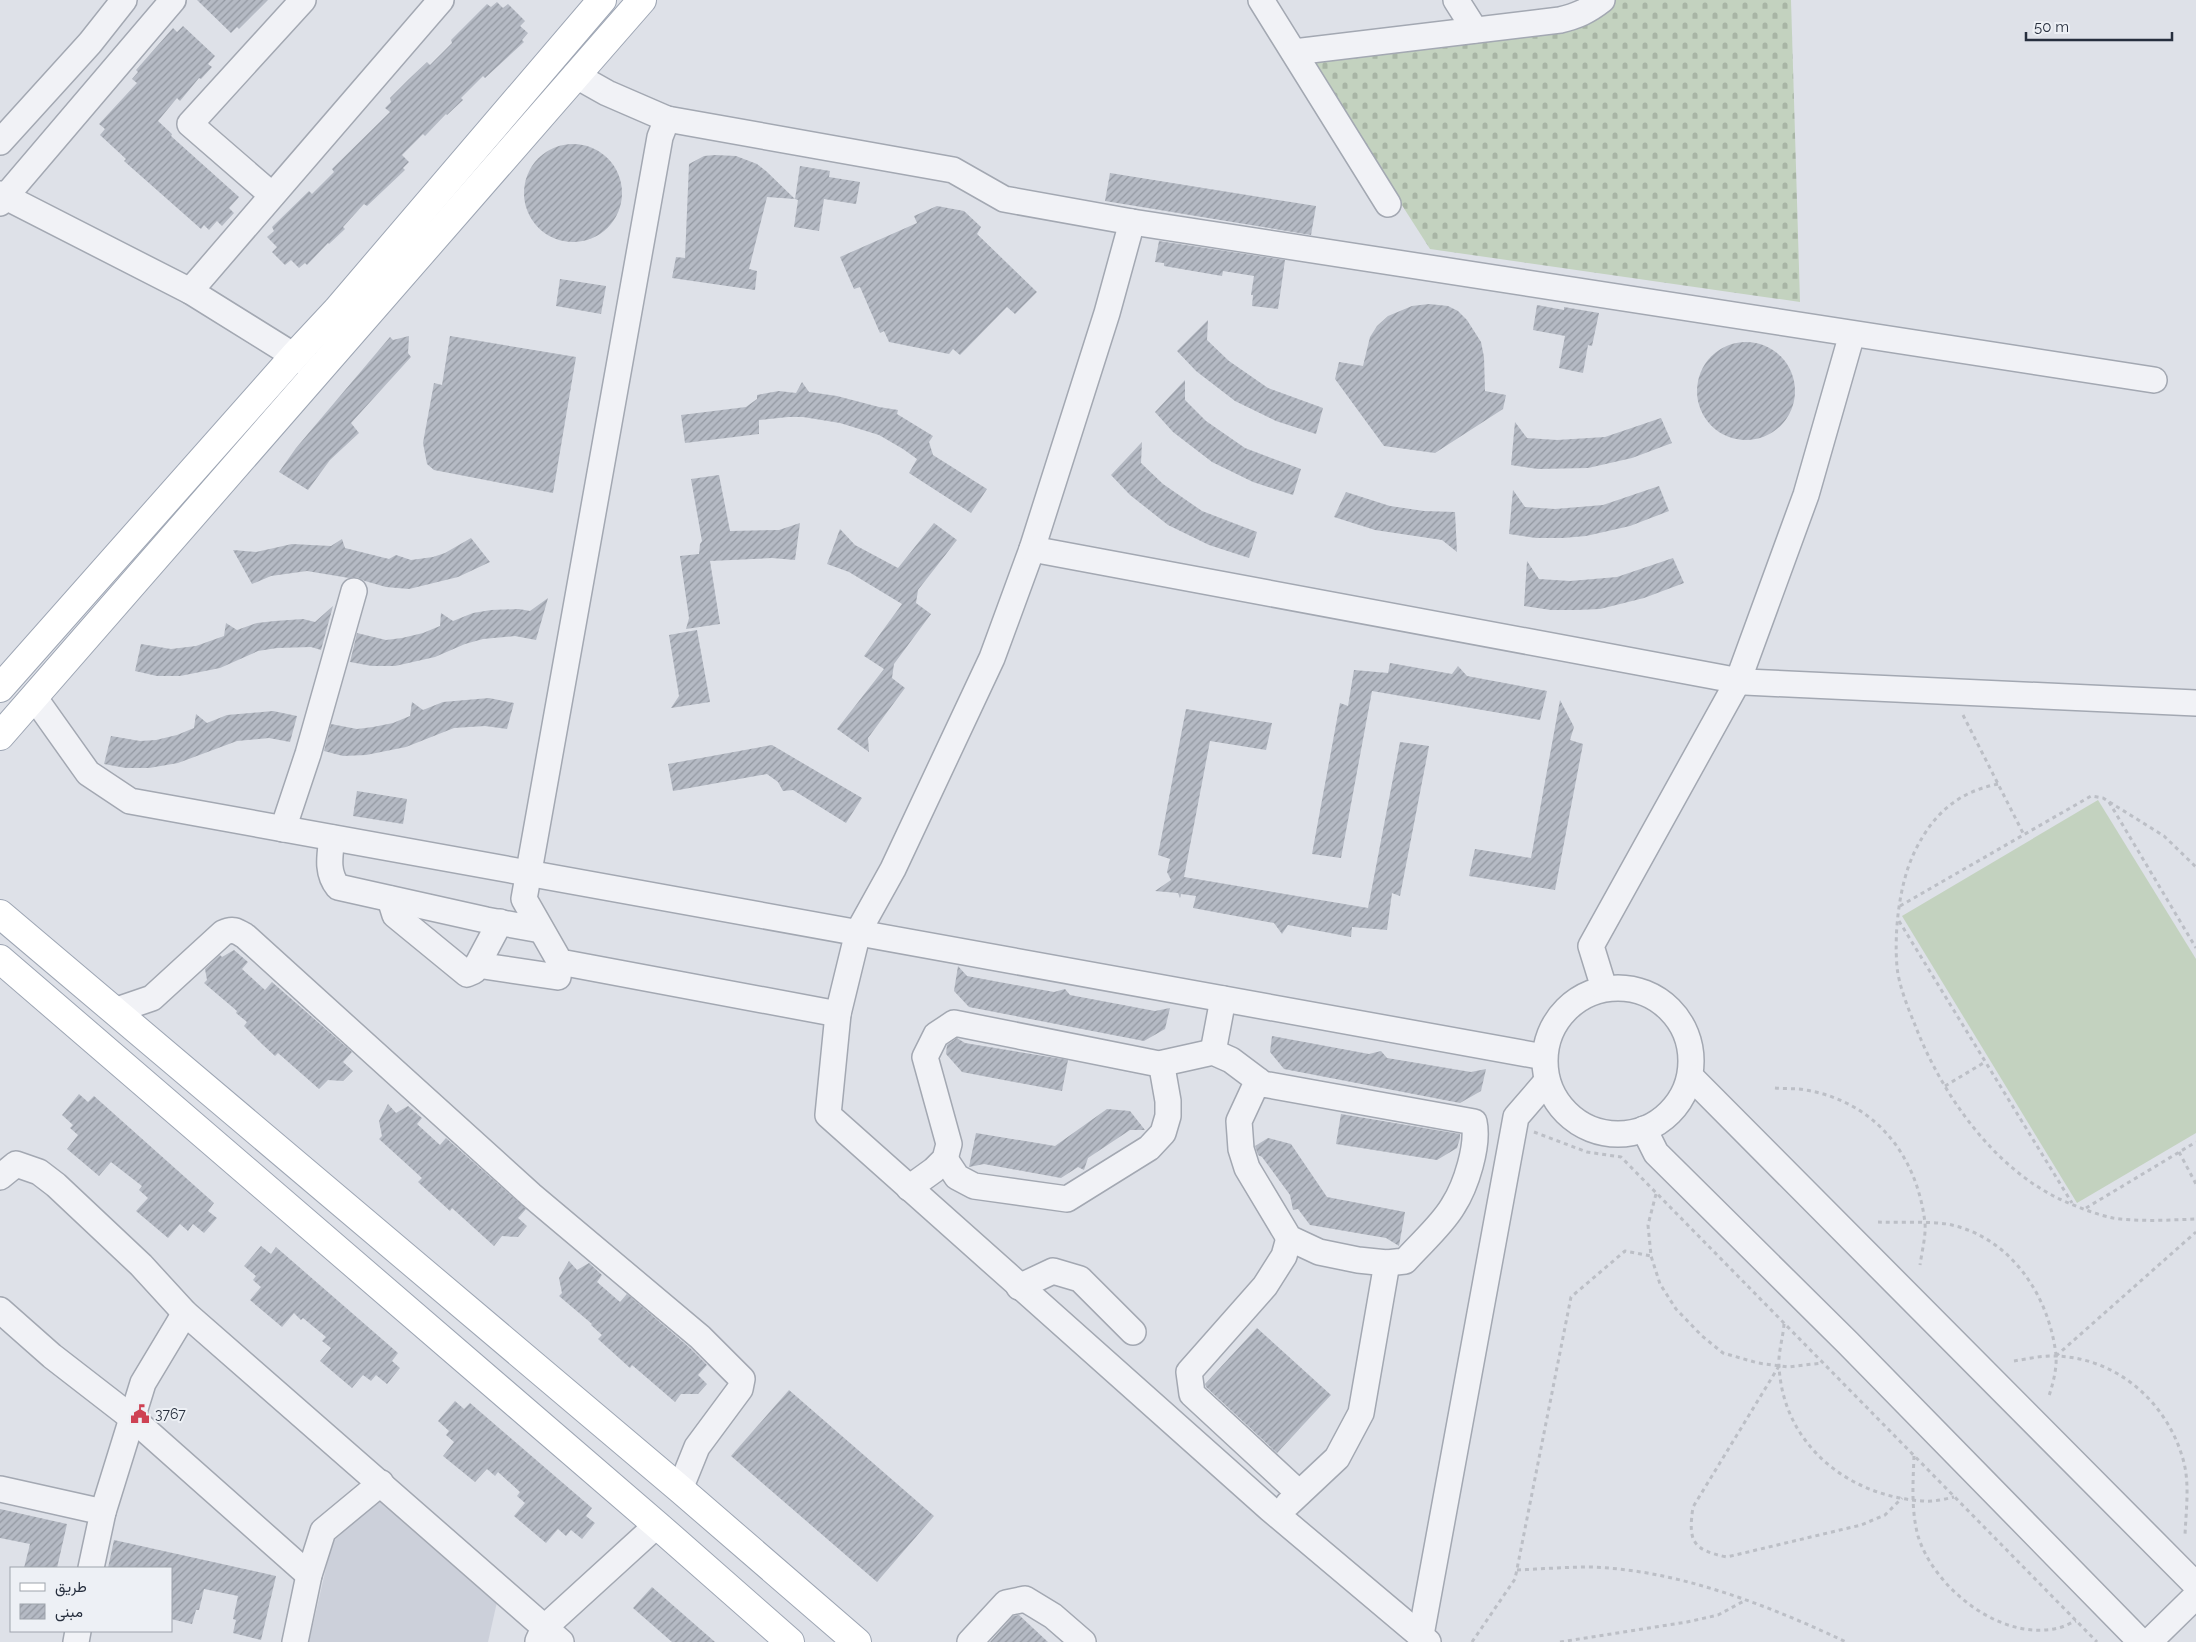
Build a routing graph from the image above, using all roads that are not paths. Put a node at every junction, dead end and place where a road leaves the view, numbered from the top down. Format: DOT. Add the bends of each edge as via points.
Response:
graph roads {
  1 [pos="124,0"];
  2 [pos="173,0"];
  3 [pos="303,0"];
  4 [pos="441,0"];
  5 [pos="602,0"];
  6 [pos="1262,0"];
  7 [pos="1456,0"];
  8 [pos="1602,0"];
  9 [pos="633,3"];
  10 [pos="1475,30"];
  11 [pos="1294,52"];
  12 [pos="575,75"];
  13 [pos="667,119"];
  14 [pos="0,142"];
  15 [pos="272,195"];
  16 [pos="2,198"];
  17 [pos="1388,204"];
  18 [pos="1132,222"];
  19 [pos="190,291"];
  20 [pos="1852,334"];
  21 [pos="294,355"];
  22 [pos="318,371"];
  23 [pos="2154,380"];
  24 [pos="1032,549"];
  25 [pos="354,591"];
  26 [pos="1738,681"];
  27 [pos="0,688"];
  28 [pos="34,697"];
  29 [pos="2196,703"];
  30 [pos="0,736"];
  31 [pos="283,829"];
  32 [pos="332,838"];
  33 [pos="529,873"];
  34 [pos="390,899"];
  35 [pos="0,914"];
  36 [pos="500,922"];
  37 [pos="541,930"];
  38 [pos="858,932"];
  39 [pos="0,959"];
  40 [pos="560,962"];
  41 [pos="477,964"];
  42 [pos="1604,988"];
  43 [pos="152,998"];
  44 [pos="1223,999"];
  45 [pos="114,1011"];
  46 [pos="838,1014"];
  47 [pos="147,1039"];
  48 [pos="1213,1052"];
  49 [pos="1160,1064"];
  50 [pos="1546,1069"];
  51 [pos="1691,1076"];
  52 [pos="1258,1080"];
  53 [pos="1644,1130"];
  54 [pos="945,1159"];
  55 [pos="5,1163"];
  56 [pos="909,1188"];
  57 [pos="1289,1238"];
  58 [pos="1387,1263"];
  59 [pos="1019,1287"];
  60 [pos="0,1310"];
  61 [pos="185,1313"];
  62 [pos="1134,1332"];
  63 [pos="132,1418"];
  64 [pos="697,1447"];
  65 [pos="656,1470"];
  66 [pos="381,1483"];
  67 [pos="0,1489"];
  68 [pos="680,1489"];
  69 [pos="1299,1493"];
  70 [pos="102,1512"];
  71 [pos="1277,1515"];
  72 [pos="657,1525"];
  73 [pos="91,1567"];
  74 [pos="309,1574"];
  75 [pos="2196,1585"];
  76 [pos="2196,1596"];
  77 [pos="548,1637"];
  78 [pos="1424,1638"];
  79 [pos="295,1642"];
  80 [pos="790,1642"];
  81 [pos="857,1642"];
  82 [pos="970,1642"];
  83 [pos="1083,1642"];
  84 [pos="2141,1642"];
  85 [pos="2149,1642"];
  1 -- 14 [label="street" via="90,43"];
  2 -- 16 [label="street"];
  3 -- 15 [label="street" via="190,124"];
  4 -- 15 [label="street"];
  5 -- 21 [label="main road" via="344,302"];
  6 -- 11 [label="street"];
  7 -- 10 [label="street"];
  8 -- 10 [label="street" via="1577,16"];
  9 -- 12 [label="main road"];
  10 -- 11 [label="street"];
  11 -- 17 [label="street"];
  12 -- 13 [label="street"];
  12 -- 22 [label="main road"];
  13 -- 18 [label="street" via="953,170 1004,198"];
  13 -- 33 [label="street" via="660,137"];
  15 -- 19 [label="street"];
  16 -- 19 [label="street"];
  18 -- 20 [label="street"];
  18 -- 24 [label="street" via="1107,313"];
  19 -- 21 [label="street"];
  20 -- 23 [label="street"];
  20 -- 26 [label="street" via="1806,495"];
  21 -- 22 [label="street"];
  21 -- 27 [label="main road"];
  22 -- 28 [label="main road"];
  24 -- 26 [label="street"];
  24 -- 38 [label="street" via="992,658 892,869"];
  25 -- 31 [label="street" via="308,754"];
  26 -- 29 [label="street"];
  26 -- 42 [label="street" via="1591,946"];
  28 -- 30 [label="main road"];
  28 -- 31 [label="street" via="88,772 130,801"];
  31 -- 32 [label="street"];
  32 -- 33 [label="street"];
  32 -- 34 [label="street" via="329,864 332,879 338,887"];
  33 -- 37 [label="street" via="524,899"];
  33 -- 38 [label="street"];
  34 -- 36 [label="street"];
  34 -- 41 [label="street" via="395,915 467,974 474,971"];
  35 -- 45 [label="main road"];
  36 -- 37 [label="street"];
  36 -- 41 [label="street"];
  37 -- 40 [label="street"];
  38 -- 44 [label="street"];
  38 -- 46 [label="street"];
  39 -- 72 [label="main road"];
  40 -- 41 [label="street" via="558,977"];
  40 -- 46 [label="street"];
  42 -- 50 [label="street" via="1582,997 1563,1012 1550,1033"];
  42 -- 51 [label="street" via="1629,988 1652,995 1672,1009 1685,1029 1692,1052"];
  43 -- 45 [label="street"];
  43 -- 47 [label="street"];
  43 -- 64 [label="street" via="223,933 236,930 245,936 532,1195 700,1337 742,1379 740,1389"];
  44 -- 48 [label="street"];
  44 -- 50 [label="street"];
  45 -- 47 [label="main road"];
  46 -- 56 [label="street" via="828,1115"];
  47 -- 65 [label="main road"];
  48 -- 49 [label="street"];
  48 -- 52 [label="street" via="1231,1060"];
  49 -- 54 [label="street" via="1168,1101 1163,1133 1149,1148 1067,1199 974,1186 957,1177"];
  49 -- 54 [label="street" via="954,1023 936,1035 925,1057 950,1144"];
  50 -- 53 [label="street" via="1558,1103 1574,1120 1596,1131 1620,1134"];
  50 -- 78 [label="street" via="1516,1117"];
  51 -- 53 [label="street" via="1682,1099 1666,1117"];
  51 -- 75 [label="street"];
  52 -- 57 [label="street" via="1239,1122 1241,1150 1247,1168"];
  52 -- 58 [label="street" via="1263,1084 1474,1122 1473,1152 1453,1207 1405,1261"];
  53 -- 84 [label="street" via="1656,1153 1848,1343"];
  54 -- 56 [label="street"];
  55 -- 61 [label="street" via="39,1172 56,1185 141,1264"];
  56 -- 59 [label="street"];
  57 -- 58 [label="street" via="1319,1252"];
  57 -- 69 [label="street" via="1284,1256 1265,1286 1189,1372 1192,1394"];
  58 -- 69 [label="street" via="1360,1413 1337,1458"];
  59 -- 62 [label="street" via="1053,1270 1080,1280"];
  59 -- 71 [label="street"];
  60 -- 63 [label="street" via="52,1356"];
  61 -- 63 [label="street" via="143,1383"];
  61 -- 66 [label="street"];
  63 -- 70 [label="street"];
  63 -- 74 [label="street"];
  64 -- 65 [label="street"];
  64 -- 68 [label="street"];
  65 -- 68 [label="main road"];
  66 -- 74 [label="street" via="323,1531"];
  66 -- 77 [label="street"];
  67 -- 70 [label="street"];
  68 -- 81 [label="main road"];
  69 -- 71 [label="street"];
  70 -- 73 [label="street"];
  71 -- 78 [label="street"];
  72 -- 77 [label="street"];
  72 -- 80 [label="main road"];
  74 -- 79 [label="street"];
  76 -- 85 [label="street"];
  82 -- 83 [label="street" via="1006,1603 1025,1599 1053,1616"];
}
